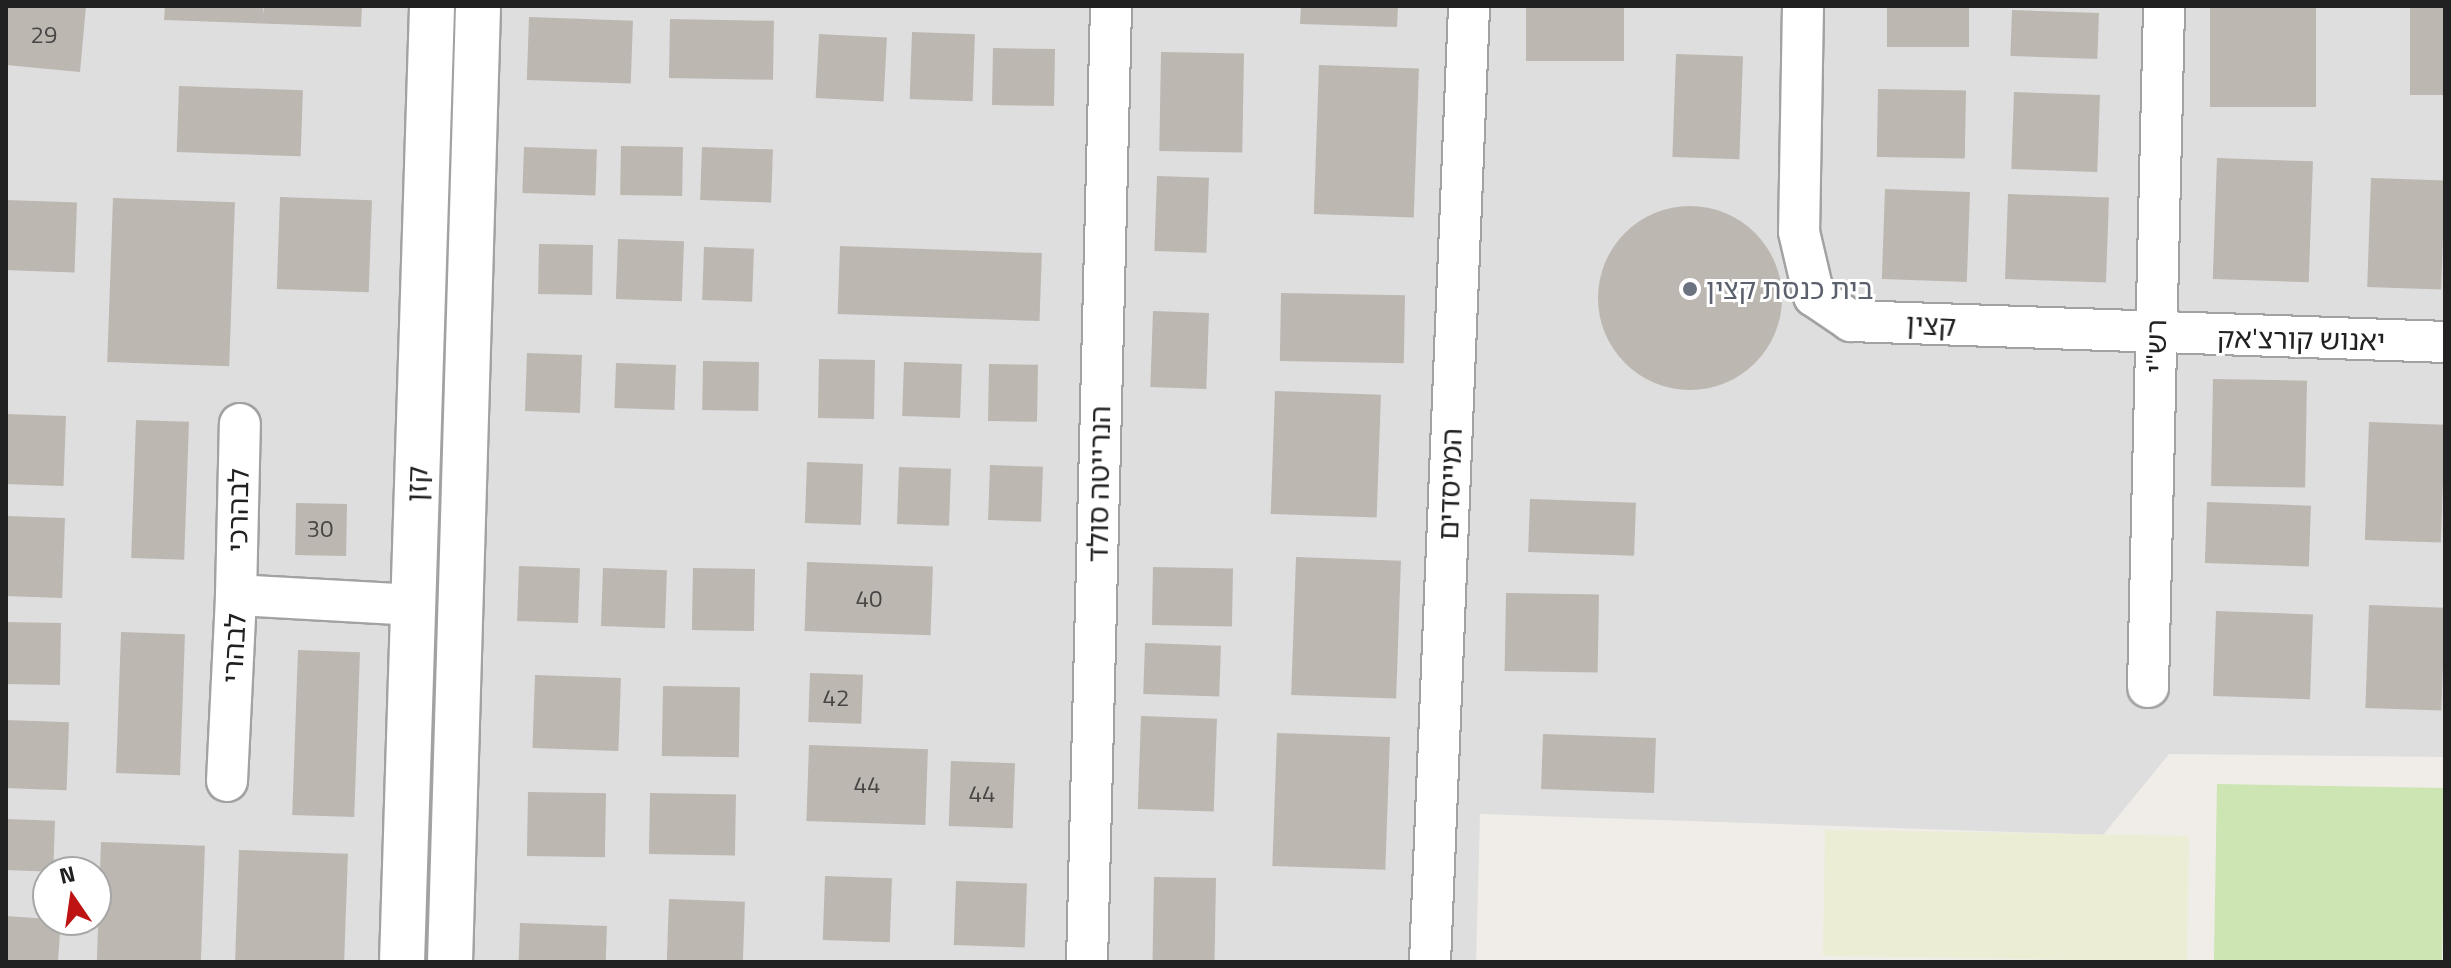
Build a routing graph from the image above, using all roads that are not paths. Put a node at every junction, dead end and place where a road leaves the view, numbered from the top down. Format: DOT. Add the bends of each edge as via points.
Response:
graph roads {
  1 [pos="432,6"];
  2 [pos="478,6"];
  3 [pos="1111,6"];
  4 [pos="1469,6"];
  5 [pos="1803,6"];
  6 [pos="2164,6"];
  7 [pos="2156,335"];
  8 [pos="2445,342"];
  9 [pos="240,424"];
  10 [pos="236,595"];
  11 [pos="413,605"];
  12 [pos="2148,687"];
  13 [pos="227,781"];
  14 [pos="402,962"];
  15 [pos="450,962"];
  16 [pos="1087,962"];
  17 [pos="1430,962"];
  1 -- 11 [label="street, קזן"];
  2 -- 15 [label="street, קזן"];
  3 -- 16 [label="street, הנרייטה סולד"];
  4 -- 17 [label="street, המייסדים"];
  5 -- 7 [label="street, קצין" via="1799,232 1814,296 1851,321"];
  6 -- 7 [label="street, רש\"י"];
  7 -- 8 [label="street, יאנוש קורצ'אק"];
  7 -- 12 [label="street, רש\"י"];
  9 -- 10 [label="street, לבהרכי"];
  10 -- 11 [label="street, לבהרי"];
  10 -- 13 [label="street, לבהרי"];
  11 -- 14 [label="street, קזן"];
}
